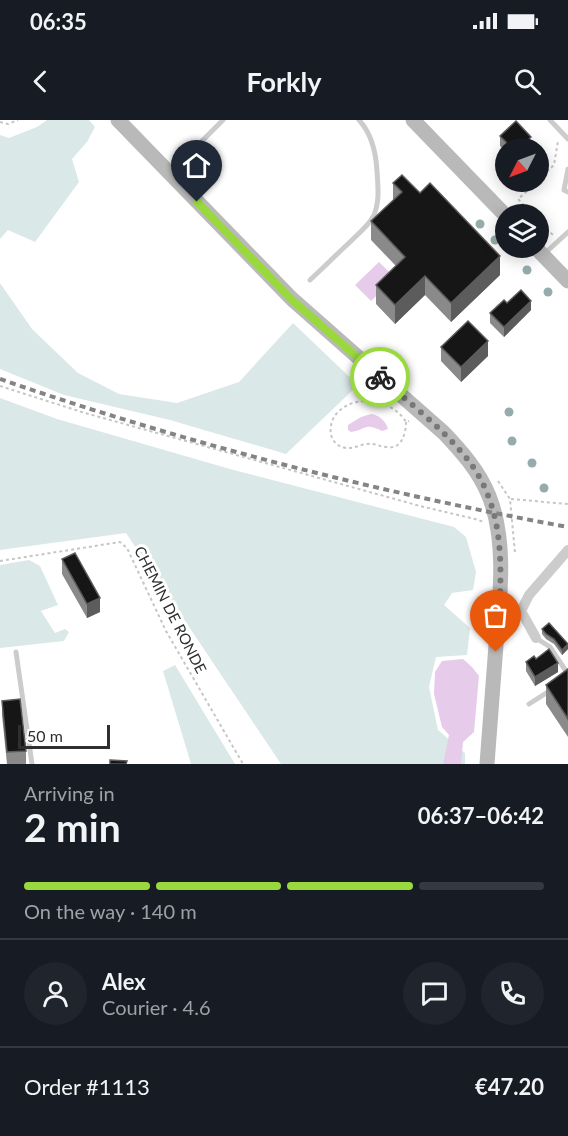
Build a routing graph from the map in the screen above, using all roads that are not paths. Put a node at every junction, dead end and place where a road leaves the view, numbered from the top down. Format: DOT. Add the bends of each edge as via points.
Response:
graph roads {
  1 [pos="118,120"];
  2 [pos="223,120"];
  3 [pos="359,120"];
  4 [pos="413,120"];
  5 [pos="550,120"];
  6 [pos="568,140"];
  7 [pos="190,153"];
  8 [pos="568,169"];
  9 [pos="568,192"];
  10 [pos="495,205"];
  11 [pos="568,232"];
  12 [pos="549,244"];
  13 [pos="546,258"];
  14 [pos="310,280"];
  15 [pos="568,281"];
  16 [pos="568,550"];
  17 [pos="499,607"];
  18 [pos="521,611"];
  19 [pos="536,638"];
  20 [pos="16,652"];
  21 [pos="568,674"];
  22 [pos="558,685"];
  23 [pos="529,704"];
  24 [pos="32,764"];
  25 [pos="487,764"];
  1 -- 17 [label="street" via="292,300 457,446 489,496 498,528"];
  2 -- 7 [label="lane"];
  3 -- 14 [label="lane" via="372,142 377,163 379,195 373,218"];
  4 -- 10 [label="street"];
  5 -- 6 [label="lane"];
  8 -- 9 [label="lane" via="564,190"];
  11 -- 12 [label="lane"];
  13 -- 15 [label="street"];
  16 -- 18 [label="street" via="529,595"];
  17 -- 18 [label="street"];
  17 -- 25 [label="street"];
  18 -- 19 [label="street"];
  19 -- 21 [label="lane" via="550,646"];
  20 -- 24 [label="lane"];
  22 -- 23 [label="lane"];
}
